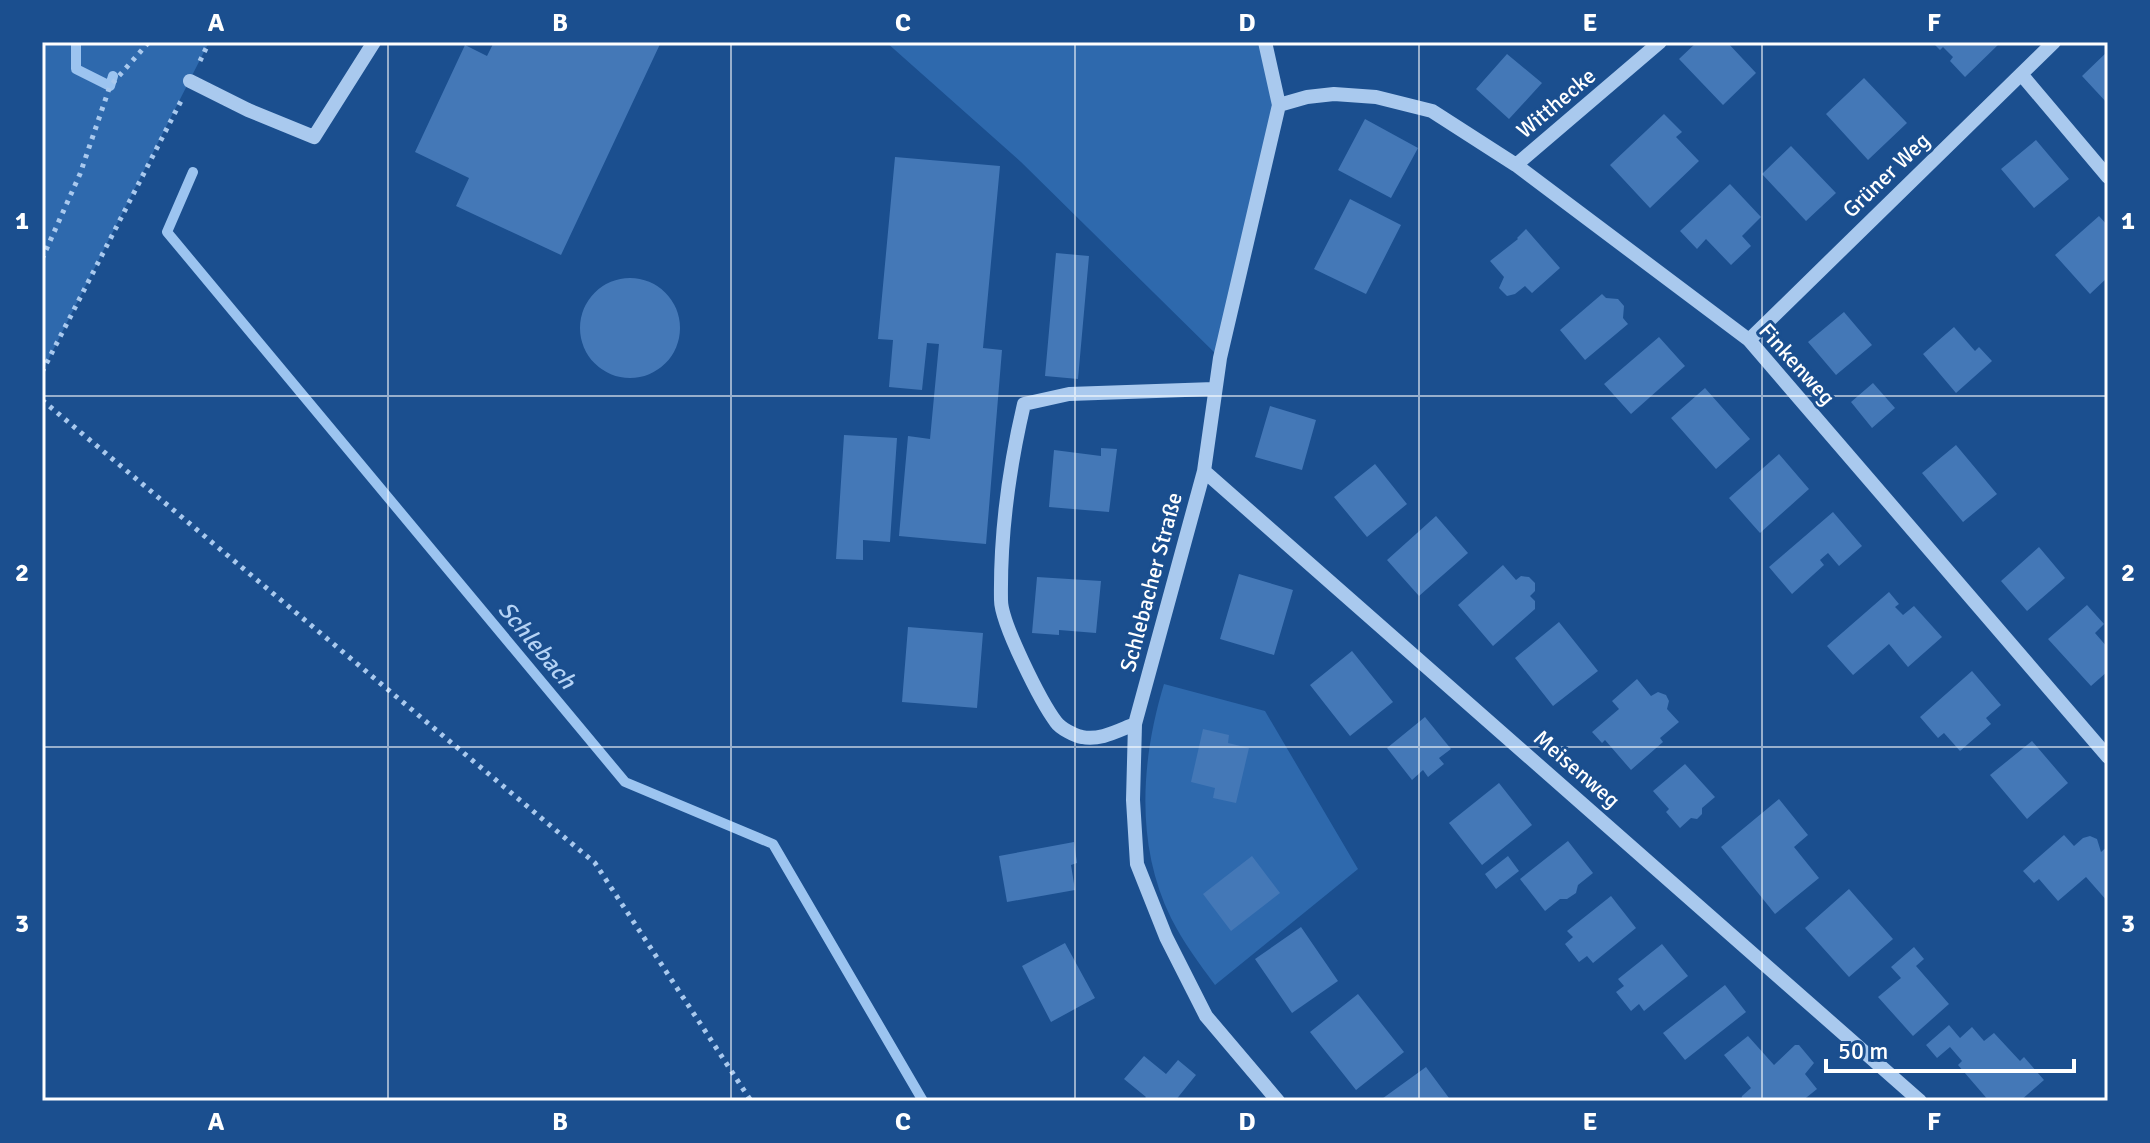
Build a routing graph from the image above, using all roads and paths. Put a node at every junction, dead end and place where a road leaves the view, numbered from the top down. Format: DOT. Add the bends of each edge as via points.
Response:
graph roads {
  1 [pos="149,42"];
  2 [pos="374,42"];
  3 [pos="1265,42"];
  4 [pos="1660,42"];
  5 [pos="2054,42"];
  6 [pos="2021,74"];
  7 [pos="190,81"];
  8 [pos="1279,105"];
  9 [pos="1516,165"];
  10 [pos="2108,177"];
  11 [pos="42,259"];
  12 [pos="1749,340"];
  13 [pos="42,372"];
  14 [pos="1214,389"];
  15 [pos="42,400"];
  16 [pos="1204,471"];
  17 [pos="1135,724"];
  18 [pos="2108,757"];
  19 [pos="751,1101"];
  20 [pos="1278,1101"];
  21 [pos="1920,1101"];
  1 -- 11 [label="path" via="110,86 80,174"];
  2 -- 7 [label="street" via="314,137"];
  3 -- 8 [label="street, Schlebacher Straße"];
  4 -- 9 [label="street, Witthecke"];
  5 -- 6 [label="street, Grüner Weg"];
  6 -- 10 [label="street"];
  6 -- 12 [label="street, Grüner Weg"];
  7 -- 13 [label="path"];
  8 -- 9 [label="street, Finkenweg" via="1334,94 1376,97 1432,111"];
  8 -- 14 [label="street, Schlebacher Straße"];
  9 -- 12 [label="street, Finkenweg"];
  12 -- 18 [label="street, Finkenweg"];
  14 -- 16 [label="street, Schlebacher Straße"];
  14 -- 17 [label="street" via="1069,394 1024,404 1004,524 1000,604 1027,672 1058,726 1083,738 1104,737"];
  15 -- 19 [label="path" via="595,863"];
  16 -- 17 [label="street, Schlebacher Straße"];
  16 -- 21 [label="street, Meisenweg"];
  17 -- 20 [label="street, Schlebacher Straße" via="1137,864 1206,1016"];
}
